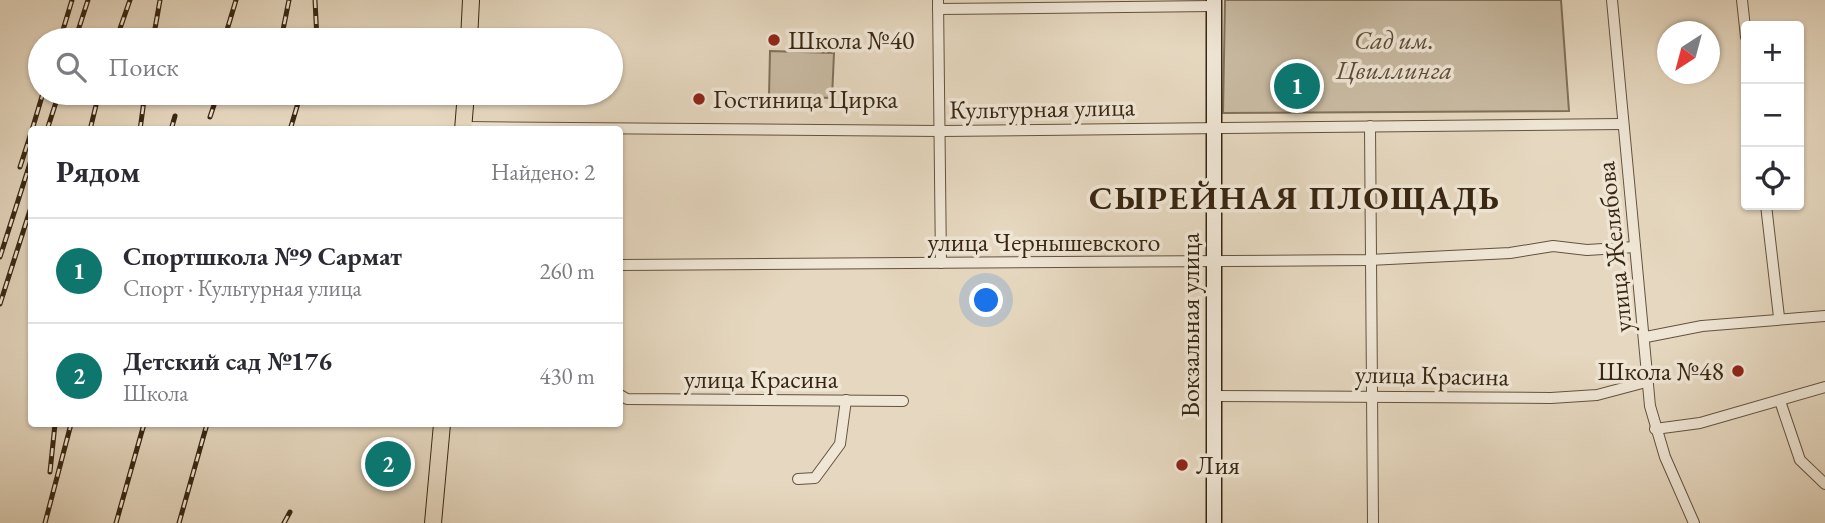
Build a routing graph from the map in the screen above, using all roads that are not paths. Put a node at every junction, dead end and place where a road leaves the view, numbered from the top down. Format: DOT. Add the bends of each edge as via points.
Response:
graph roads {
  1 [pos="471,0"];
  2 [pos="1612,0"];
  3 [pos="1742,0"];
  4 [pos="1214,3"];
  5 [pos="938,5"];
  6 [pos="1744,21"];
  7 [pos="470,28"];
  8 [pos="465,105"];
  9 [pos="1622,124"];
  10 [pos="463,126"];
  11 [pos="1216,126"];
  12 [pos="1370,126"];
  13 [pos="623,129"];
  14 [pos="941,131"];
  15 [pos="1767,210"];
  16 [pos="1635,247"];
  17 [pos="1369,260"];
  18 [pos="1213,262"];
  19 [pos="941,263"];
  20 [pos="623,265"];
  21 [pos="1825,316"];
  22 [pos="1779,317"];
  23 [pos="1646,337"];
  24 [pos="1646,382"];
  25 [pos="1825,387"];
  26 [pos="1370,395"];
  27 [pos="1215,396"];
  28 [pos="623,397"];
  29 [pos="846,400"];
  30 [pos="903,401"];
  31 [pos="1780,401"];
  32 [pos="442,427"];
  33 [pos="1656,429"];
  34 [pos="798,479"];
  35 [pos="1825,484"];
  36 [pos="433,523"];
  37 [pos="1214,523"];
  38 [pos="1373,523"];
  39 [pos="1694,523"];
  1 -- 7 [label="main road"];
  2 -- 9 [label="street, улица Желябова"];
  3 -- 6 [label="street"];
  4 -- 5 [label="street"];
  4 -- 11 [label="street, Вокзальная улица"];
  5 -- 14 [label="street"];
  8 -- 10 [label="main road"];
  9 -- 12 [label="street, Культурная улица"];
  9 -- 16 [label="street, улица Желябова"];
  11 -- 12 [label="street, Культурная улица"];
  11 -- 14 [label="street, Культурная улица"];
  11 -- 18 [label="street, Вокзальная улица"];
  12 -- 17 [label="street"];
  13 -- 14 [label="street, Культурная улица"];
  14 -- 19 [label="street"];
  15 -- 22 [label="street"];
  16 -- 17 [label="street, улица Чернышевского" via="1587,250 1553,246 1510,253"];
  16 -- 23 [label="street, улица Желябова"];
  17 -- 18 [label="street, улица Чернышевского"];
  17 -- 26 [label="street"];
  18 -- 19 [label="street, улица Чернышевского"];
  18 -- 27 [label="street, Вокзальная улица"];
  19 -- 20 [label="street, улица Чернышевского"];
  21 -- 22 [label="street"];
  22 -- 23 [label="street"];
  23 -- 24 [label="street, улица Желябова"];
  24 -- 26 [label="street, улица Красина" via="1597,395 1551,398"];
  24 -- 33 [label="street, улица Желябова"];
  25 -- 31 [label="street"];
  26 -- 27 [label="street, улица Красина"];
  26 -- 38 [label="street"];
  27 -- 37 [label="street, Вокзальная улица"];
  28 -- 29 [label="street, улица Красина"];
  29 -- 30 [label="street, улица Красина"];
  29 -- 34 [label="street" via="840,444 815,478"];
  31 -- 33 [label="street" via="1700,424"];
  31 -- 35 [label="street" via="1800,460"];
  32 -- 36 [label="main road"];
  33 -- 39 [label="street, улица Желябова"];
}
